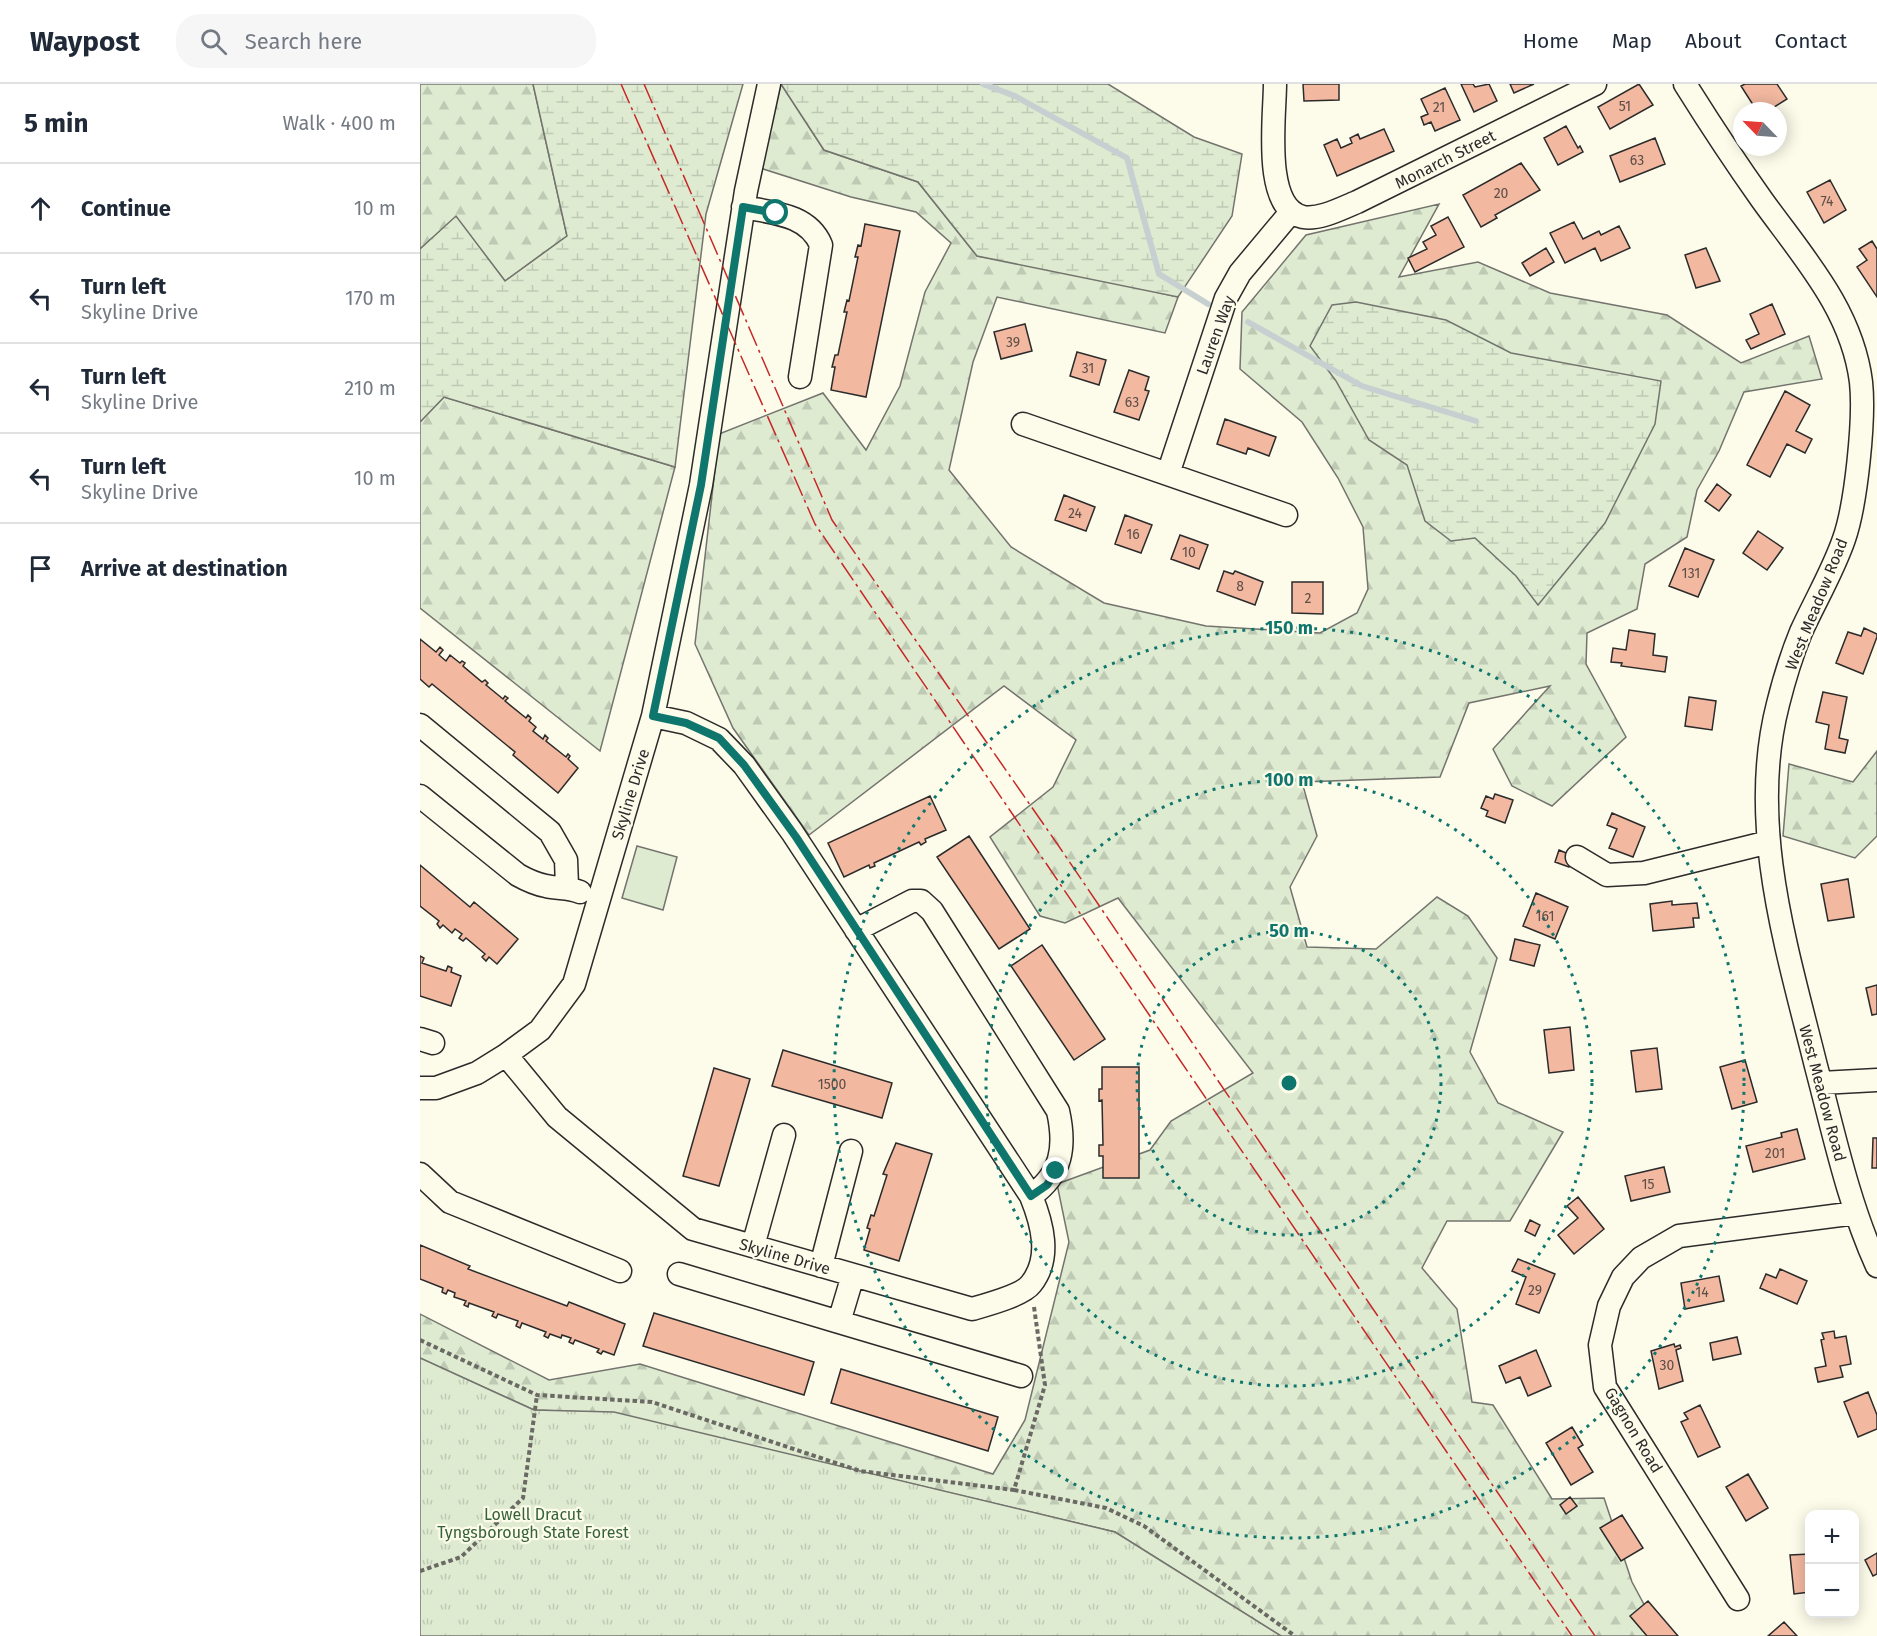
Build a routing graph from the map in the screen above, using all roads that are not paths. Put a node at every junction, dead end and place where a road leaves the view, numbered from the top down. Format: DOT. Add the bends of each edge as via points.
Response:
graph roads {
  1 [pos="769,84"];
  2 [pos="1275,84"];
  3 [pos="1595,84"];
  4 [pos="1685,84"];
  5 [pos="743,207"];
  6 [pos="1291,212"];
  7 [pos="800,376"];
  8 [pos="1869,406"];
  9 [pos="1023,424"];
  10 [pos="1168,474"];
  11 [pos="1286,515"];
  12 [pos="653,716"];
  13 [pos="420,725"];
  14 [pos="420,796"];
  15 [pos="1769,842"];
  16 [pos="1577,857"];
  17 [pos="567,886"];
  18 [pos="598,900"];
  19 [pos="856,930"];
  20 [pos="506,1055"];
  21 [pos="1877,1080"];
  22 [pos="1821,1083"];
  23 [pos="420,1088"];
  24 [pos="784,1135"];
  25 [pos="851,1151"];
  26 [pos="420,1174"];
  27 [pos="1031,1196"];
  28 [pos="1856,1213"];
  29 [pos="753,1246"];
  30 [pos="821,1266"];
  31 [pos="1877,1266"];
  32 [pos="620,1272"];
  33 [pos="679,1274"];
  34 [pos="853,1275"];
  35 [pos="839,1322"];
  36 [pos="1021,1376"];
  37 [pos="1738,1599"];
  1 -- 5 [label="street, Skyline Drive"];
  2 -- 6 [label="street" via="1274,171 1281,200"];
  3 -- 6 [label="street, Monarch Street" via="1357,202 1315,216"];
  4 -- 8 [label="street, West Meadow Road" via="1731,157 1830,292"];
  5 -- 7 [label="street" via="795,218 807,225 821,245"];
  5 -- 12 [label="street, Skyline Drive" via="701,485"];
  6 -- 10 [label="street, Lauren Way" via="1240,273 1226,298"];
  8 -- 15 [label="street, West Meadow Road" via="1845,538 1801,633 1778,704 1768,756"];
  9 -- 10 [label="street"];
  10 -- 11 [label="street"];
  12 -- 18 [label="street, Skyline Drive"];
  12 -- 19 [label="street" via="686,723 719,738 744,765 792,832"];
  13 -- 17 [label="street" via="550,832 566,860"];
  14 -- 17 [label="street" via="518,874 548,887"];
  15 -- 16 [label="street" via="1644,873 1607,875"];
  15 -- 22 [label="street, West Meadow Road" via="1784,942"];
  17 -- 18 [label="street"];
  18 -- 20 [label="street, Skyline Drive" via="574,984 540,1030"];
  19 -- 27 [label="street"];
  19 -- 27 [label="street" via="912,901 921,901 932,911 1058,1111 1061,1148 1056,1171 1047,1185"];
  20 -- 23 [label="street, Skyline Drive" via="477,1073 436,1088"];
  20 -- 29 [label="street, Skyline Drive" via="557,1117 693,1229"];
  21 -- 22 [label="street"];
  22 -- 28 [label="street, West Meadow Road"];
  24 -- 29 [label="street"];
  25 -- 30 [label="street"];
  26 -- 32 [label="street" via="450,1202"];
  27 -- 34 [label="street, Skyline Drive" via="1043,1226 1042,1263 1031,1286 972,1310"];
  28 -- 31 [label="street, West Meadow Road"];
  28 -- 37 [label="street, Gagnon Road" via="1679,1236 1641,1258 1623,1277 1609,1306 1600,1345 1605,1387"];
  29 -- 30 [label="street, Skyline Drive"];
  30 -- 34 [label="street, Skyline Drive"];
  33 -- 35 [label="street"];
  34 -- 35 [label="street"];
  35 -- 36 [label="street"];
}
